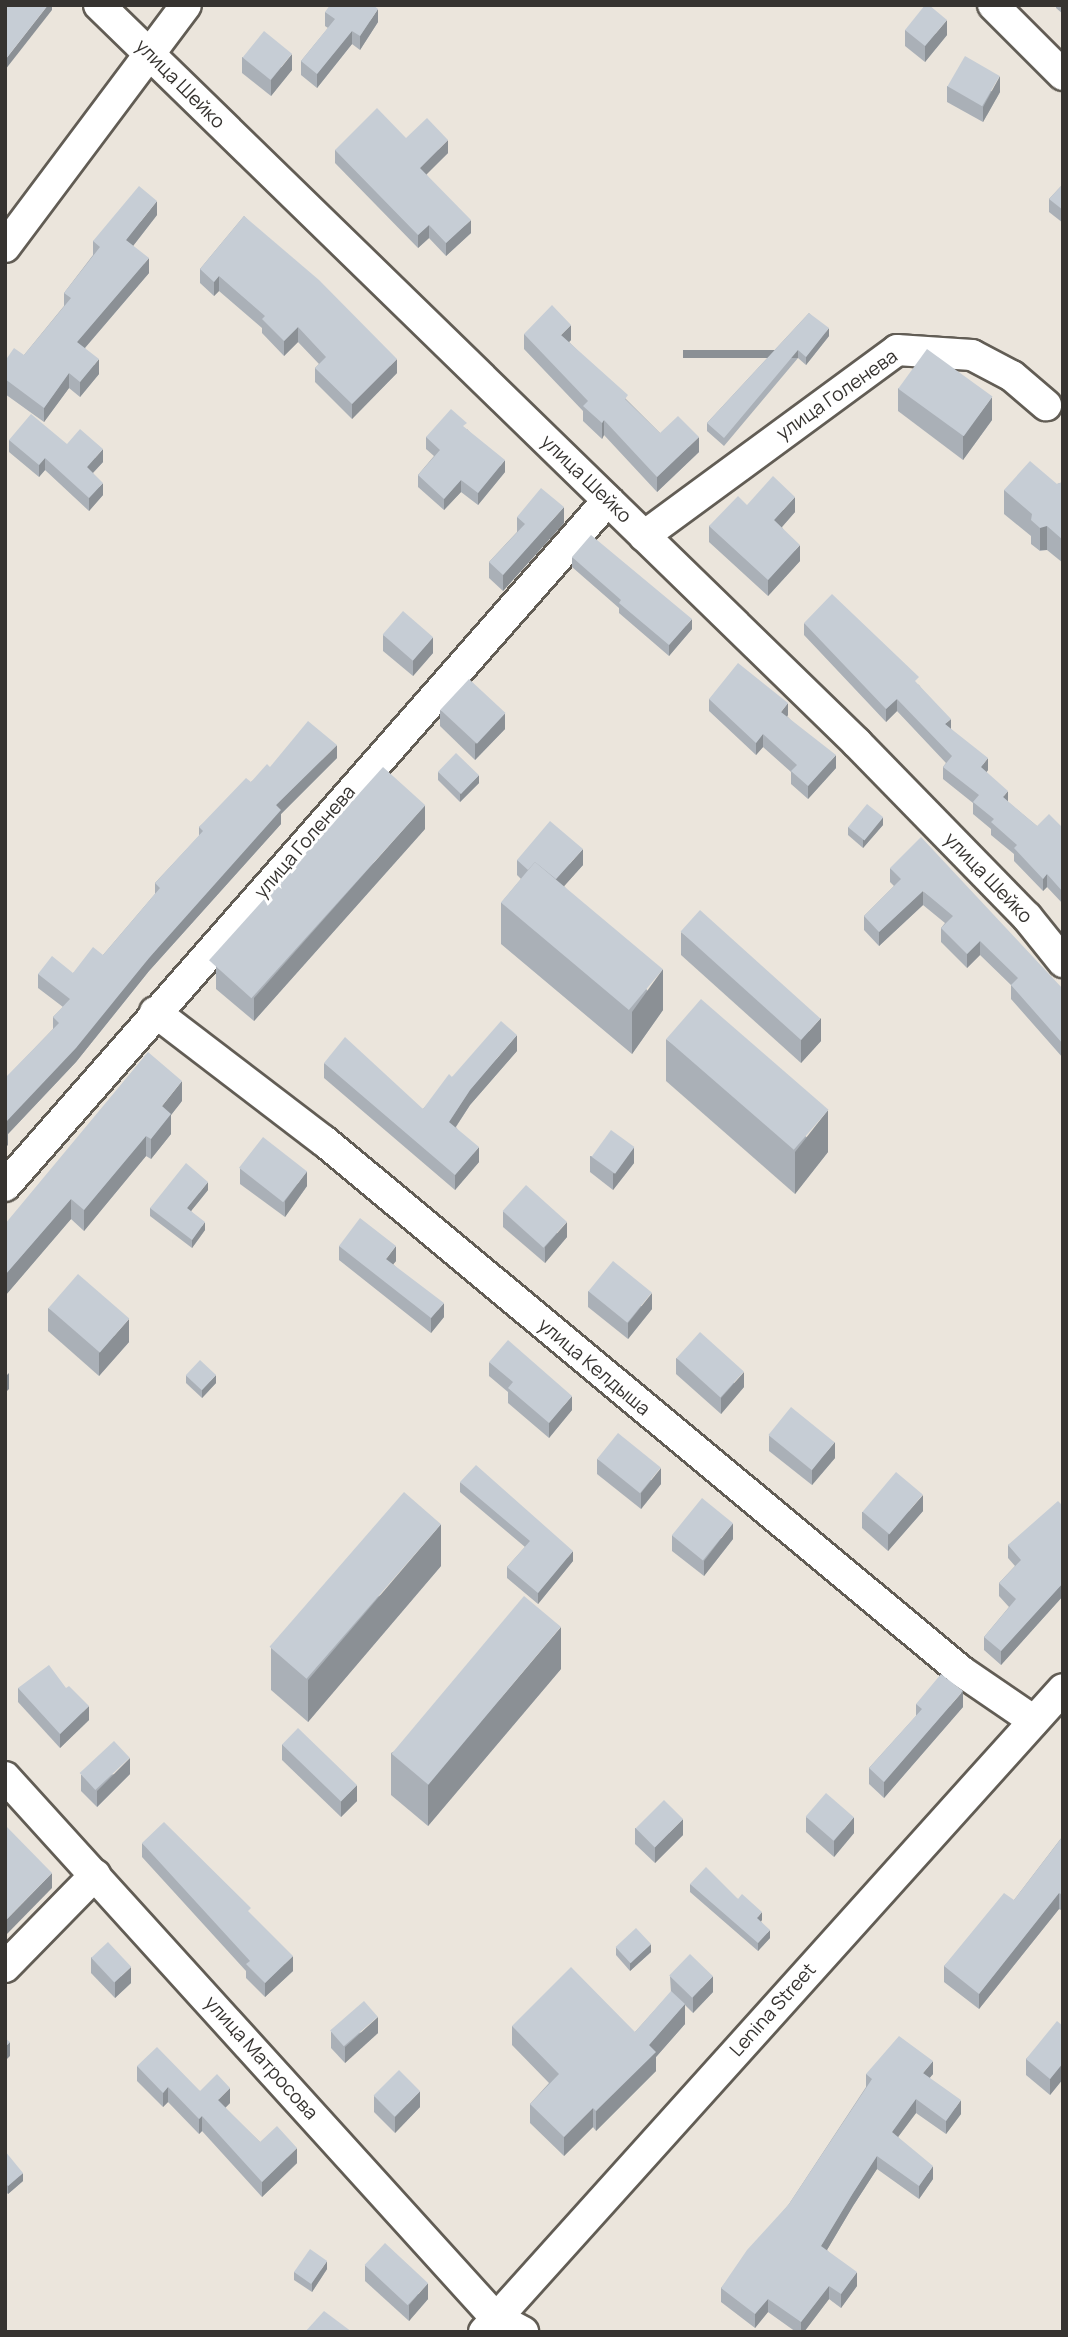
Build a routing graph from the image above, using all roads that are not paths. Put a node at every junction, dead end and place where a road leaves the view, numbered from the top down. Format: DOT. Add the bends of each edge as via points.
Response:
graph roads {
  1 [pos="99,5"];
  2 [pos="186,5"];
  3 [pos="993,5"];
  4 [pos="149,53"];
  5 [pos="1063,75"];
  6 [pos="5,247"];
  7 [pos="1046,405"];
  8 [pos="608,500"];
  9 [pos="644,536"];
  10 [pos="1063,962"];
  11 [pos="155,1012"];
  12 [pos="5,1186"];
  13 [pos="1063,1689"];
  14 [pos="1034,1721"];
  15 [pos="5,1777"];
  16 [pos="95,1875"];
  17 [pos="5,1968"];
  18 [pos="489,2324"];
  19 [pos="523,2332"];
  1 -- 4 [label="street, улица Шейко"];
  2 -- 4 [label="street"];
  3 -- 5 [label="street"];
  4 -- 6 [label="street"];
  4 -- 8 [label="street, улица Шейко"];
  7 -- 9 [label="street, улица Голенева" via="1012,376 972,355 897,350"];
  8 -- 9 [label="street, улица Шейко"];
  8 -- 11 [label="street, улица Голенева"];
  9 -- 10 [label="street, улица Шейко" via="857,743 1027,917"];
  11 -- 12 [label="street, улица Голенева"];
  11 -- 14 [label="street, улица Келдыша" via="324,1140 961,1671"];
  13 -- 14 [label="street, Lenina Street"];
  14 -- 18 [label="street, Lenina Street"];
  15 -- 16 [label="street, улица Матросова"];
  16 -- 17 [label="street"];
  16 -- 18 [label="street, улица Матросова"];
  18 -- 19 [label="street, улица Матросова"];
}
